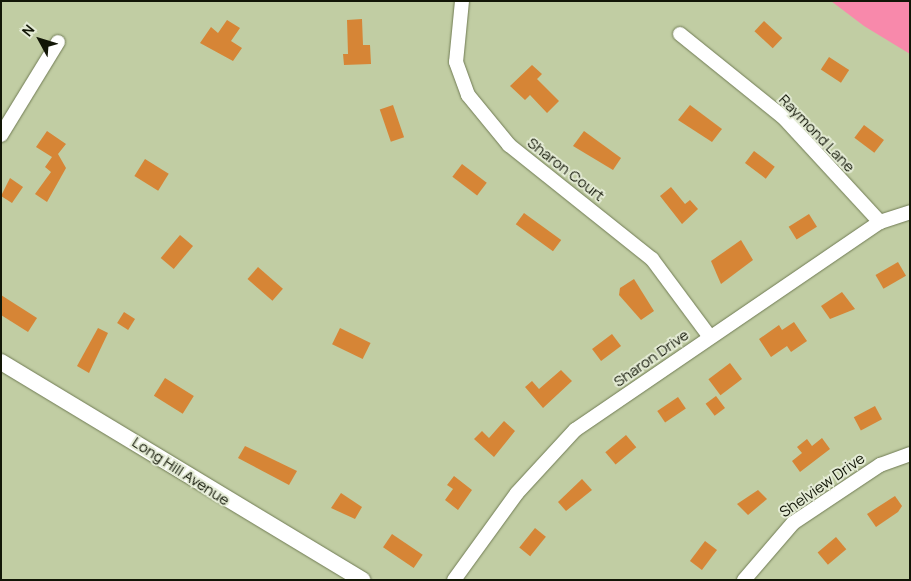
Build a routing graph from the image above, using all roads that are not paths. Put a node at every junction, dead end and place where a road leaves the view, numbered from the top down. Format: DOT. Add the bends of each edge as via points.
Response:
graph roads {
  1 [pos="462,1"];
  2 [pos="680,34"];
  3 [pos="58,42"];
  4 [pos="1,135"];
  5 [pos="910,212"];
  6 [pos="880,222"];
  7 [pos="710,337"];
  8 [pos="1,362"];
  9 [pos="910,454"];
  10 [pos="362,580"];
  11 [pos="454,580"];
  12 [pos="744,580"];
  1 -- 7 [label="street, Sharon Court" via="456,62 468,95 509,145 652,259"];
  2 -- 6 [label="street, Raymond Lane" via="783,117"];
  3 -- 4 [label="street"];
  5 -- 6 [label="street, Sharon Drive"];
  6 -- 7 [label="street, Sharon Drive"];
  7 -- 11 [label="street, Sharon Drive" via="575,430 517,494"];
  8 -- 10 [label="street, Long Hill Avenue"];
  9 -- 12 [label="street, Shelview Drive" via="880,465 793,523"];
}
